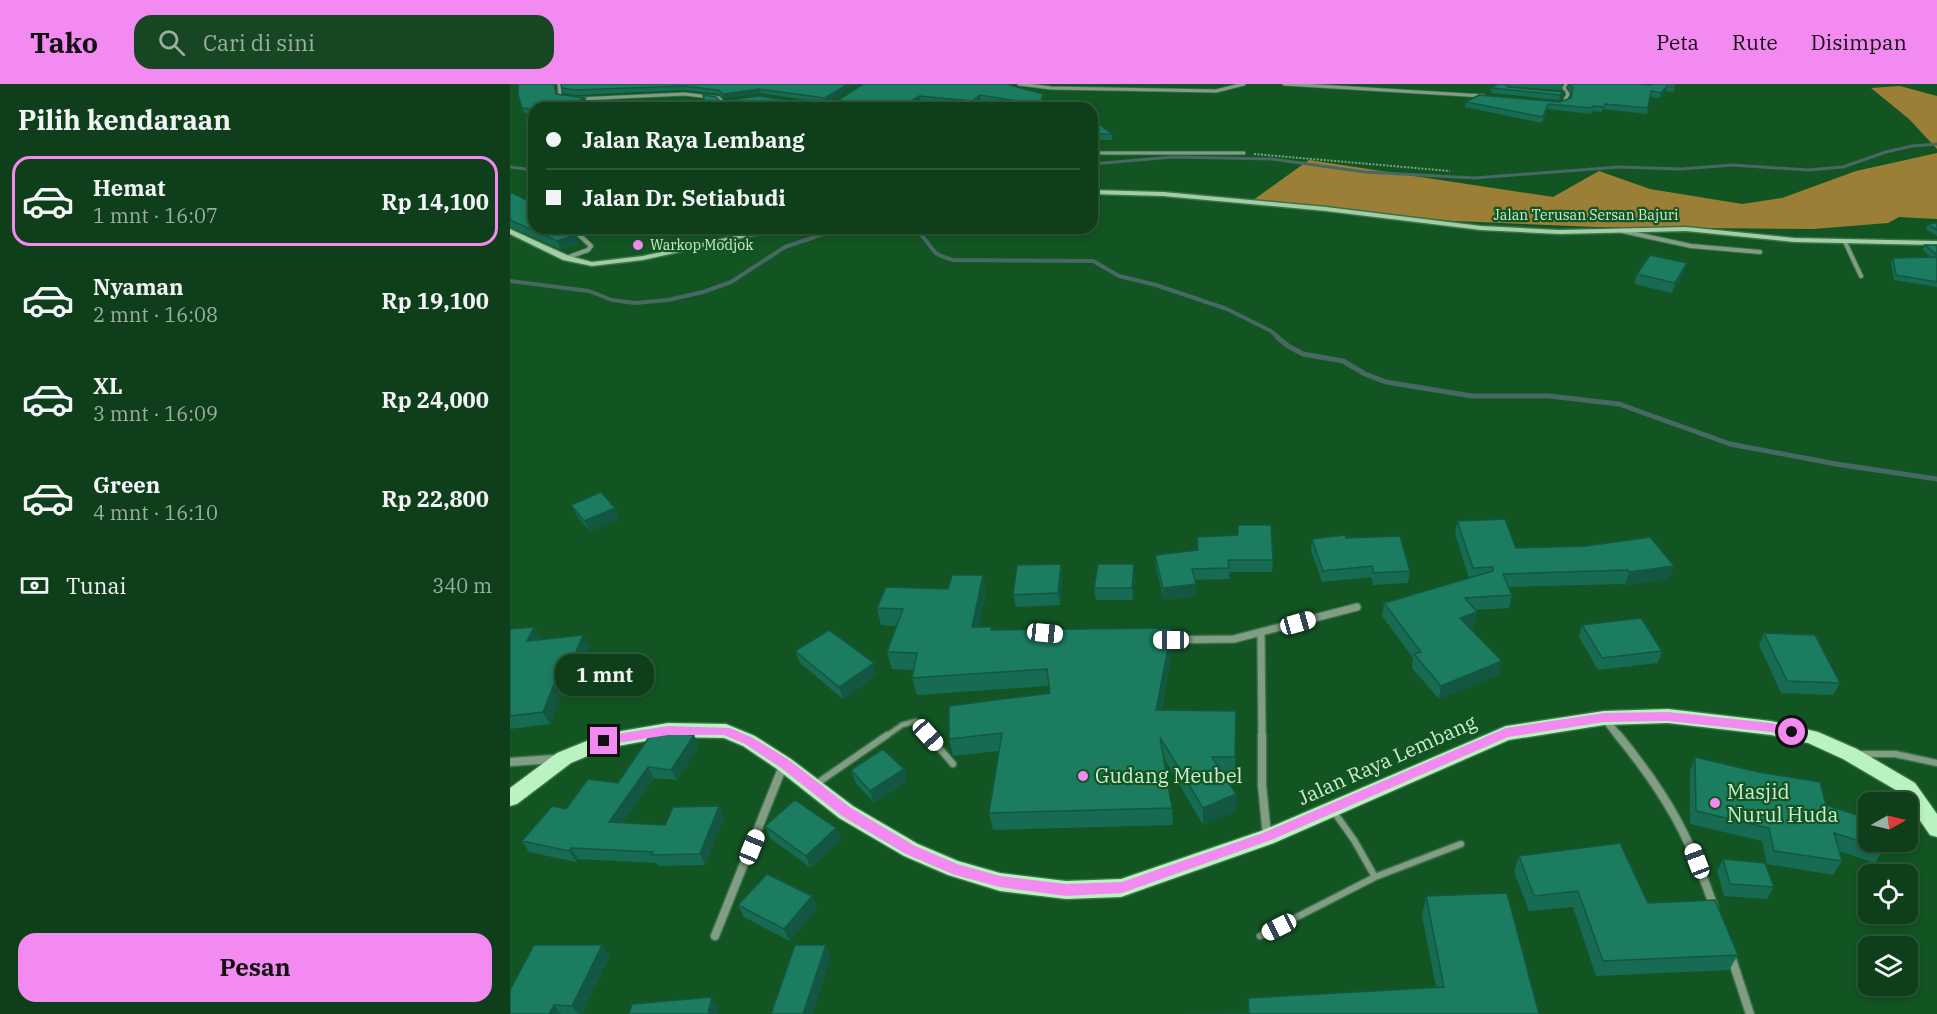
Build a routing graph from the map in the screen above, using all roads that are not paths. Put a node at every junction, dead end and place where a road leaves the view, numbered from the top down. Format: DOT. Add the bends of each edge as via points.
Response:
graph roads {
  1 [pos="559,84"];
  2 [pos="1019,84"];
  3 [pos="1244,84"];
  4 [pos="1284,84"];
  5 [pos="1566,84"];
  6 [pos="1558,93"];
  7 [pos="1568,94"];
  8 [pos="1492,97"];
  9 [pos="569,98"];
  10 [pos="577,99"];
  11 [pos="725,102"];
  12 [pos="731,102"];
  13 [pos="1559,104"];
  14 [pos="1098,153"];
  15 [pos="1244,153"];
  16 [pos="1098,192"];
  17 [pos="510,231"];
  18 [pos="1621,231"];
  19 [pos="578,234"];
  20 [pos="739,234"];
  21 [pos="1845,242"];
  22 [pos="1937,243"];
  23 [pos="1760,252"];
  24 [pos="566,258"];
  25 [pos="1861,276"];
  26 [pos="1357,607"];
  27 [pos="1261,633"];
  28 [pos="1155,640"];
  29 [pos="1604,717"];
  30 [pos="1850,754"];
  31 [pos="564,758"];
  32 [pos="510,762"];
  33 [pos="784,764"];
  34 [pos="953,764"];
  35 [pos="1937,764"];
  36 [pos="813,786"];
  37 [pos="510,798"];
  38 [pos="1333,810"];
  39 [pos="1937,829"];
  40 [pos="1267,837"];
  41 [pos="1461,844"];
  42 [pos="1375,877"];
  43 [pos="1718,916"];
  44 [pos="715,936"];
  45 [pos="1260,936"];
  46 [pos="1729,949"];
  47 [pos="1750,1014"];
  1 -- 9 [label="street" via="560,96"];
  2 -- 3 [label="street" via="1046,88 1216,91"];
  4 -- 8 [label="street"];
  5 -- 7 [label="street"];
  6 -- 7 [label="street"];
  7 -- 13 [label="street" via="1566,102"];
  10 -- 11 [label="street" via="684,93"];
  11 -- 12 [label="street"];
  14 -- 15 [label="street"];
  16 -- 18 [label="main road, Jalan Terusan Sersan Bajuri" via="1326,209 1481,228"];
  17 -- 24 [label="main road"];
  18 -- 21 [label="main road, Jalan Terusan Sersan Bajuri" via="1686,230"];
  18 -- 23 [label="street" via="1691,246"];
  19 -- 24 [label="street" via="591,246"];
  20 -- 24 [label="main road" via="613,263 592,264"];
  21 -- 22 [label="main road, Jalan Terusan Sersan Bajuri"];
  21 -- 25 [label="street"];
  26 -- 27 [label="street"];
  27 -- 28 [label="street" via="1234,639"];
  27 -- 40 [label="street" via="1261,798"];
  29 -- 30 [label="main road, Jalan Raya Lembang" via="1668,716 1771,728 1812,737"];
  29 -- 38 [label="main road, Jalan Raya Lembang" via="1506,733"];
  29 -- 43 [label="street" via="1674,813 1688,838"];
  30 -- 35 [label="lane" via="1895,754"];
  30 -- 39 [label="main road, Jalan Raya Lembang" via="1908,788"];
  31 -- 32 [label="street"];
  31 -- 33 [label="main road, Jalan Raya Lembang" via="604,741 668,730 726,731"];
  31 -- 37 [label="main road, Jalan Raya Lembang"];
  33 -- 36 [label="main road, Jalan Raya Lembang"];
  33 -- 44 [label="street"];
  34 -- 36 [label="lane" via="916,721 902,725"];
  36 -- 40 [label="main road, Jalan Raya Lembang" via="846,812 911,850 955,869 1000,882 1066,890 1122,888"];
  38 -- 40 [label="main road, Jalan Raya Lembang"];
  38 -- 42 [label="lane"];
  41 -- 42 [label="lane"];
  42 -- 45 [label="lane"];
  46 -- 47 [label="street"];
}
